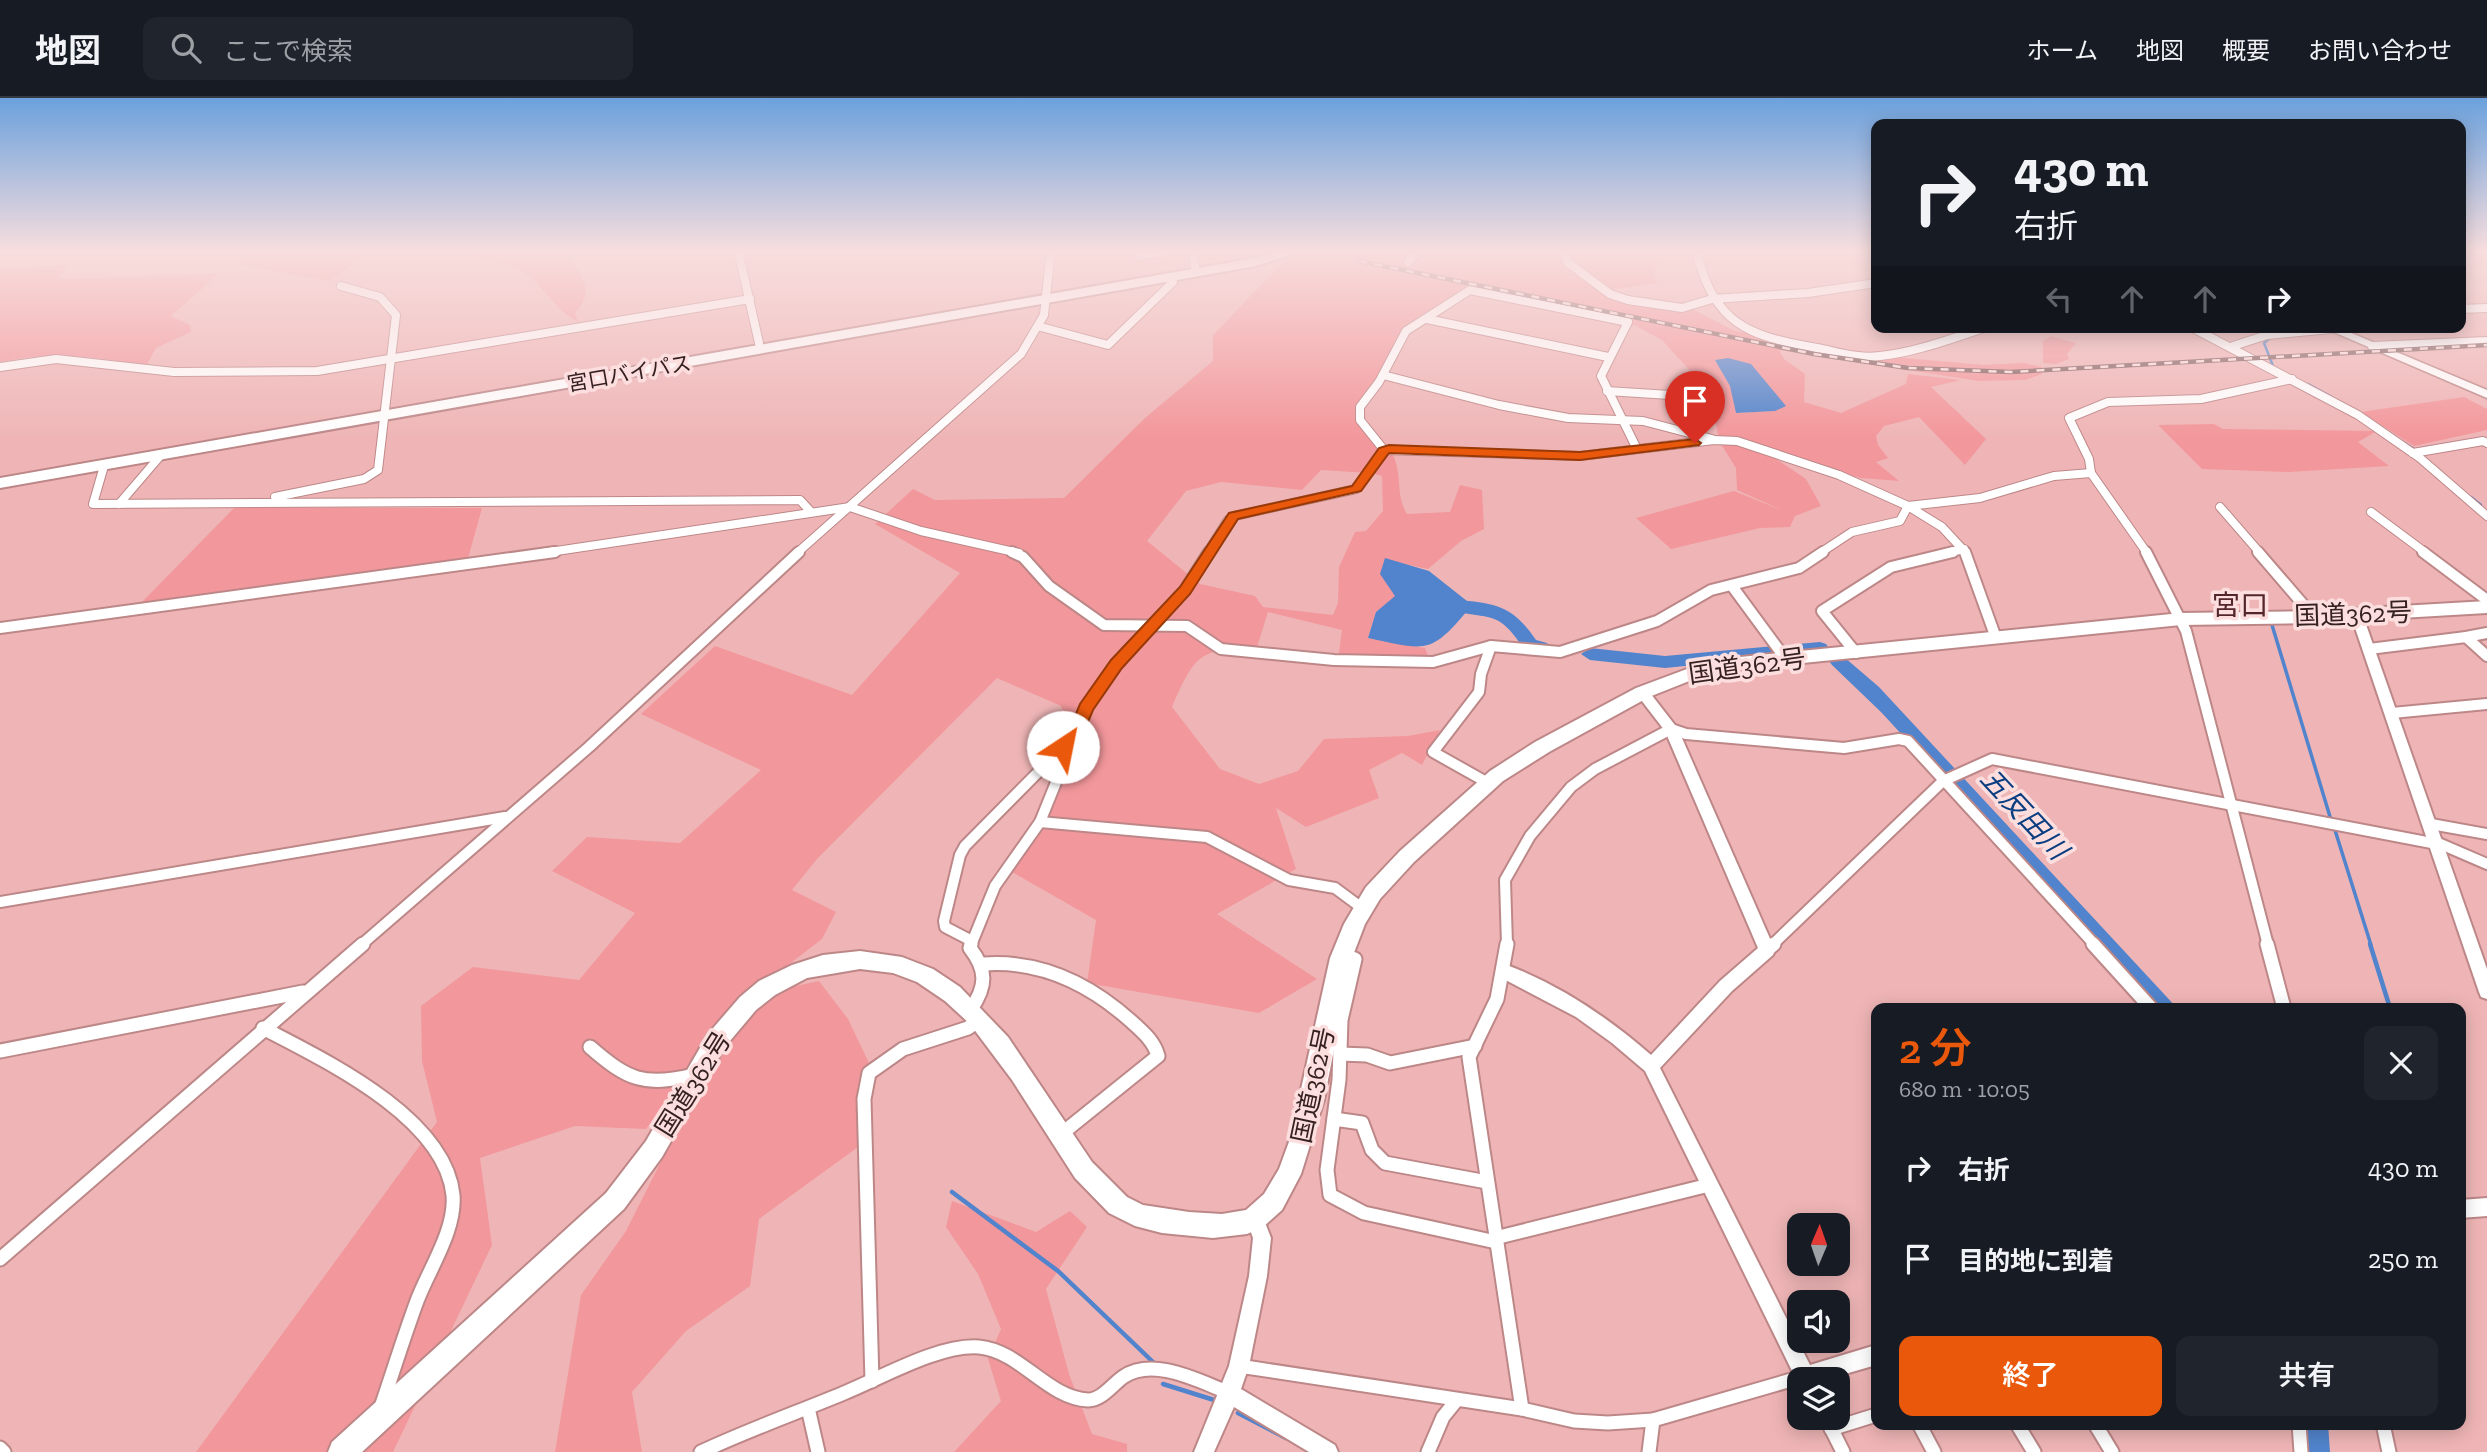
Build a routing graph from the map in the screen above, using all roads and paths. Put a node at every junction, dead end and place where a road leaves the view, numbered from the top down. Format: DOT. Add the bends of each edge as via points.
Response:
graph roads {
  1 [pos="394,313"];
  2 [pos="666,313"];
  3 [pos="753,313"];
  4 [pos="939,313"];
  5 [pos="946,313"];
  6 [pos="1044,313"];
  7 [pos="1141,313"];
  8 [pos="1436,313"];
  9 [pos="1584,313"];
  10 [pos="1724,313"];
  11 [pos="1427,319"];
  12 [pos="1041,327"];
  13 [pos="1967,333"];
  14 [pos="2205,333"];
  15 [pos="2287,333"];
  16 [pos="2341,333"];
  17 [pos="2487,341"];
  18 [pos="759,343"];
  19 [pos="2234,346"];
  20 [pos="2372,346"];
  21 [pos="1608,357"];
  22 [pos="393,359"];
  23 [pos="0,367"];
  24 [pos="1383,375"];
  25 [pos="2292,379"];
  26 [pos="1607,391"];
  27 [pos="2487,394"];
  28 [pos="385,412"];
  29 [pos="1621,418"];
  30 [pos="1684,430"];
  31 [pos="1714,440"];
  32 [pos="2486,441"];
  33 [pos="1637,449"];
  34 [pos="1384,450"];
  35 [pos="2416,453"];
  36 [pos="161,455"];
  37 [pos="104,466"];
  38 [pos="2091,473"];
  39 [pos="0,476"];
  40 [pos="0,483"];
  41 [pos="119,504"];
  42 [pos="237,504"];
  43 [pos="1908,506"];
  44 [pos="2474,506"];
  45 [pos="850,507"];
  46 [pos="2220,507"];
  47 [pos="2487,509"];
  48 [pos="811,512"];
  49 [pos="2371,512"];
  50 [pos="2487,516"];
  51 [pos="1964,548"];
  52 [pos="1732,586"];
  53 [pos="2487,600"];
  54 [pos="2487,607"];
  55 [pos="2357,616"];
  56 [pos="2314,617"];
  57 [pos="2181,619"];
  58 [pos="1154,624"];
  59 [pos="0,628"];
  60 [pos="2487,633"];
  61 [pos="2466,637"];
  62 [pos="1996,638"];
  63 [pos="1491,646"];
  64 [pos="2369,649"];
  65 [pos="1856,653"];
  66 [pos="2487,656"];
  67 [pos="1785,658"];
  68 [pos="1642,692"];
  69 [pos="2487,704"];
  70 [pos="2392,713"];
  71 [pos="1671,729"];
  72 [pos="1071,744"];
  73 [pos="1946,779"];
  74 [pos="1488,783"];
  75 [pos="2229,805"];
  76 [pos="507,817"];
  77 [pos="1040,822"];
  78 [pos="2431,824"];
  79 [pos="2487,834"];
  80 [pos="2436,843"];
  81 [pos="2487,864"];
  82 [pos="0,902"];
  83 [pos="1363,908"];
  84 [pos="972,941"];
  85 [pos="1767,950"];
  86 [pos="1341,954"];
  87 [pos="984,964"];
  88 [pos="1504,971"];
  89 [pos="304,992"];
  90 [pos="2487,992"];
  91 [pos="2147,1003"];
  92 [pos="2283,1003"];
  93 [pos="975,1014"];
  94 [pos="263,1028"];
  95 [pos="1475,1046"];
  96 [pos="590,1047"];
  97 [pos="0,1051"];
  98 [pos="1340,1054"];
  99 [pos="1651,1066"];
  100 [pos="697,1074"];
  101 [pos="1334,1119"];
  102 [pos="1060,1135"];
  103 [pos="1487,1182"];
  104 [pos="1709,1185"];
  105 [pos="2487,1207"];
  106 [pos="2466,1209"];
  107 [pos="1255,1218"];
  108 [pos="1496,1240"];
  109 [pos="0,1259"];
  110 [pos="1871,1357"];
  111 [pos="1239,1366"];
  112 [pos="1801,1367"];
  113 [pos="1838,1367"];
  114 [pos="872,1381"];
  115 [pos="1787,1382"];
  116 [pos="1230,1393"];
  117 [pos="1456,1401"];
  118 [pos="808,1408"];
  119 [pos="1522,1409"];
  120 [pos="1871,1416"];
  121 [pos="1850,1419"];
  122 [pos="377,1420"];
  123 [pos="1653,1420"];
  124 [pos="1832,1430"];
  125 [pos="1922,1430"];
  126 [pos="2021,1430"];
  127 [pos="2099,1430"];
  128 [pos="2299,1430"];
  129 [pos="2384,1430"];
  130 [pos="0,1448"];
  131 [pos="4,1452"];
  132 [pos="342,1452"];
  133 [pos="701,1452"];
  134 [pos="818,1452"];
  135 [pos="1203,1452"];
  136 [pos="1328,1452"];
  137 [pos="1427,1452"];
  138 [pos="1649,1452"];
  139 [pos="1843,1452"];
  140 [pos="1934,1452"];
  141 [pos="2034,1452"];
  142 [pos="2112,1452"];
  143 [pos="2301,1452"];
  144 [pos="2389,1452"];
  1 -- 22 [label="street"];
  2 -- 22 [label="street"];
  3 -- 18 [label="street"];
  4 -- 18 [label="highway, 宮口バイパス"];
  5 -- 28 [label="highway, 宮口バイパス"];
  6 -- 12 [label="street"];
  7 -- 12 [label="street" via="1108,345"];
  8 -- 11 [label="street"];
  9 -- 21 [label="street" via="1628,322"];
  10 -- 13 [label="street" via="1764,337 1868,357"];
  11 -- 21 [label="street"];
  11 -- 24 [label="street" via="1406,331"];
  12 -- 45 [label="street" via="1007,368"];
  14 -- 19 [label="street"];
  15 -- 19 [label="street"];
  16 -- 20 [label="main road"];
  17 -- 20 [label="street"];
  18 -- 28 [label="highway, 宮口バイパス"];
  19 -- 25 [label="street"];
  20 -- 27 [label="main road"];
  21 -- 26 [label="street" via="1601,376"];
  22 -- 23 [label="street" via="317,371 174,372 55,359"];
  22 -- 28 [label="street"];
  24 -- 29 [label="street" via="1558,417"];
  24 -- 34 [label="street" via="1360,407 1360,420"];
  25 -- 35 [label="street"];
  25 -- 38 [label="street" via="2201,399 2108,402 2074,415 2070,424 2089,459"];
  26 -- 29 [label="street"];
  26 -- 30 [label="street" via="1670,395"];
  28 -- 36 [label="highway, 宮口バイパス"];
  28 -- 39 [label="highway, 宮口バイパス"];
  28 -- 42 [label="street" via="375,475"];
  29 -- 30 [label="street"];
  29 -- 33 [label="street"];
  30 -- 31 [label="street"];
  31 -- 33 [label="street"];
  31 -- 43 [label="street" via="1737,441 1839,475"];
  32 -- 35 [label="street"];
  33 -- 34 [label="street" via="1580,456"];
  34 -- 58 [label="street" via="1356,489 1234,516 1185,590"];
  35 -- 44 [label="street"];
  36 -- 37 [label="highway, 宮口バイパス"];
  36 -- 41 [label="street"];
  37 -- 40 [label="highway, 宮口バイパス"];
  37 -- 41 [label="street" via="92,502"];
  38 -- 43 [label="street" via="2054,476 1980,498"];
  38 -- 57 [label="street" via="2139,538"];
  41 -- 42 [label="street"];
  42 -- 48 [label="street" via="800,500"];
  43 -- 51 [label="street" via="1942,527"];
  43 -- 52 [label="street" via="1900,521 1852,532 1799,568"];
  44 -- 47 [label="street"];
  44 -- 50 [label="street"];
  45 -- 48 [label="street"];
  45 -- 58 [label="street" via="932,534 1018,553 1051,587 1090,610 1104,625"];
  45 -- 76 [label="street"];
  46 -- 56 [label="street"];
  48 -- 59 [label="street" via="453,567"];
  49 -- 53 [label="street"];
  51 -- 62 [label="street"];
  51 -- 65 [label="street" via="1891,567 1822,611"];
  52 -- 63 [label="street" via="1711,590 1657,621 1560,652"];
  52 -- 67 [label="street"];
  54 -- 55 [label="highway, 国道362号"];
  55 -- 56 [label="highway, 国道362号"];
  55 -- 64 [label="street"];
  56 -- 57 [label="highway, 国道362号"];
  57 -- 62 [label="highway, 国道362号"];
  57 -- 75 [label="street"];
  58 -- 63 [label="street" via="1187,626 1221,649 1334,660 1433,662"];
  58 -- 72 [label="street" via="1116,664 1093,697"];
  60 -- 61 [label="street"];
  61 -- 64 [label="street"];
  61 -- 66 [label="street"];
  62 -- 65 [label="highway, 国道362号"];
  63 -- 74 [label="street" via="1480,674 1479,692 1433,752"];
  64 -- 70 [label="street"];
  65 -- 67 [label="highway, 国道362号"];
  67 -- 68 [label="highway, 国道362号" via="1711,666"];
  68 -- 71 [label="street"];
  68 -- 74 [label="highway, 国道362号" via="1527,755"];
  69 -- 70 [label="street"];
  70 -- 78 [label="street"];
  71 -- 73 [label="street" via="1844,748 1899,739 1908,741"];
  71 -- 85 [label="street"];
  71 -- 88 [label="street" via="1587,775 1549,810 1530,836 1505,880"];
  72 -- 77 [label="street"];
  72 -- 84 [label="street" via="1063,747 960,855 944,920 945,927"];
  73 -- 75 [label="street" via="1992,760"];
  73 -- 85 [label="street"];
  73 -- 91 [label="street"];
  74 -- 83 [label="highway, 国道362号" via="1387,877"];
  75 -- 80 [label="street"];
  75 -- 92 [label="street"];
  76 -- 82 [label="street"];
  76 -- 89 [label="street"];
  77 -- 83 [label="street" via="1207,837 1289,880 1335,888"];
  77 -- 84 [label="street" via="996,886"];
  78 -- 79 [label="street"];
  78 -- 80 [label="street"];
  80 -- 81 [label="street"];
  80 -- 90 [label="street"];
  83 -- 86 [label="highway, 国道362号"];
  84 -- 87 [label="street" via="970,948"];
  85 -- 99 [label="street" via="1726,986"];
  86 -- 98 [label="street" via="1355,959 1341,1020"];
  86 -- 107 [label="highway, 国道362号" via="1299,1150 1287,1184"];
  87 -- 93 [label="street" via="986,977"];
  87 -- 102 [label="street" via="1002,961 1072,980 1114,1004 1155,1045 1158,1056"];
  88 -- 95 [label="street" via="1497,999"];
  88 -- 99 [label="street" via="1543,989 1632,1048"];
  89 -- 94 [label="street"];
  89 -- 97 [label="street"];
  93 -- 100 [label="highway, 国道362号" via="928,978 894,963 837,960 802,970 766,989 735,1018"];
  93 -- 102 [label="highway, 国道362号"];
  93 -- 114 [label="street" via="968,1028 903,1049 869,1073 864,1099"];
  94 -- 109 [label="street" via="29,1224"];
  94 -- 122 [label="street" via="355,1080 402,1117 430,1143 450,1179 453,1194 445,1230"];
  95 -- 98 [label="street" via="1390,1063 1367,1055"];
  95 -- 103 [label="street" via="1469,1057"];
  96 -- 100 [label="street" via="633,1080 654,1083"];
  98 -- 101 [label="street"];
  99 -- 104 [label="street"];
  100 -- 122 [label="highway, 国道362号" via="651,1154 615,1201"];
  101 -- 103 [label="street" via="1362,1123 1370,1147 1385,1163"];
  101 -- 108 [label="street" via="1327,1170 1330,1195 1343,1205"];
  102 -- 107 [label="highway, 国道362号" via="1082,1168 1120,1207 1148,1219 1229,1225"];
  103 -- 108 [label="street"];
  104 -- 108 [label="street"];
  104 -- 112 [label="street"];
  105 -- 106 [label="street"];
  107 -- 111 [label="street" via="1262,1238 1258,1276"];
  108 -- 119 [label="street"];
  110 -- 113 [label="street"];
  111 -- 116 [label="street"];
  111 -- 117 [label="street"];
  114 -- 116 [label="street" via="946,1353 981,1347 1021,1363 1067,1393 1087,1400 1096,1399 1131,1372 1158,1371"];
  114 -- 118 [label="street"];
  115 -- 123 [label="street"];
  116 -- 135 [label="street"];
  116 -- 136 [label="street"];
  117 -- 119 [label="street"];
  117 -- 137 [label="street"];
  118 -- 133 [label="street"];
  118 -- 134 [label="street"];
  119 -- 123 [label="street" via="1574,1421"];
  120 -- 121 [label="street"];
  122 -- 132 [label="highway, 国道362号"];
  123 -- 138 [label="street"];
  124 -- 139 [label="street"];
  125 -- 140 [label="street"];
  126 -- 141 [label="street"];
  127 -- 142 [label="street"];
  128 -- 143 [label="street"];
  129 -- 144 [label="street"];
  130 -- 131 [label="street"];
}
